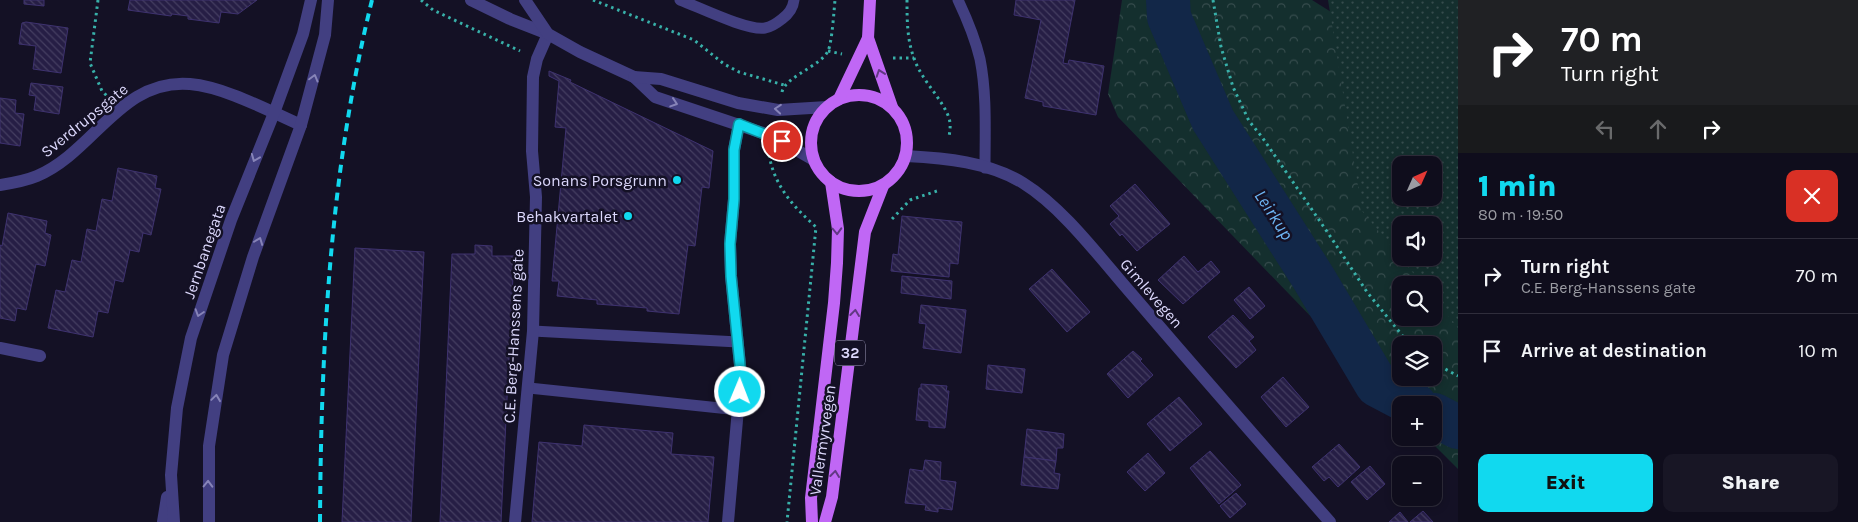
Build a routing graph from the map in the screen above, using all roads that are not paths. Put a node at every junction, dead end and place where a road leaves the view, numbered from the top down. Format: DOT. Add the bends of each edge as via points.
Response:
graph roads {
  1 [pos="311,0"];
  2 [pos="328,0"];
  3 [pos="471,0"];
  4 [pos="525,0"];
  5 [pos="680,0"];
  6 [pos="794,0"];
  7 [pos="870,0"];
  8 [pos="958,0"];
  9 [pos="548,34"];
  10 [pos="868,38"];
  11 [pos="634,77"];
  12 [pos="839,99"];
  13 [pos="827,107"];
  14 [pos="892,107"];
  15 [pos="274,114"];
  16 [pos="739,124"];
  17 [pos="301,125"];
  18 [pos="906,156"];
  19 [pos="814,160"];
  20 [pos="985,168"];
  21 [pos="831,182"];
  22 [pos="0,185"];
  23 [pos="883,186"];
  24 [pos="533,331"];
  25 [pos="738,342"];
  26 [pos="0,348"];
  27 [pos="40,356"];
  28 [pos="529,388"];
  29 [pos="739,410"];
  30 [pos="171,475"];
  31 [pos="163,522"];
  32 [pos="174,522"];
  33 [pos="209,522"];
  34 [pos="515,522"];
  35 [pos="728,522"];
  36 [pos="812,522"];
  37 [pos="825,522"];
  38 [pos="1330,522"];
  1 -- 15 [label="street, Jernbanegata" via="303,34"];
  17 -- 2 [label="street, one-way" via="325,35"];
  3 -- 9 [label="street"];
  4 -- 9 [label="street"];
  5 -- 6 [label="lane" via="748,27 764,28 787,15"];
  7 -- 10 [label="main road, 32"];
  8 -- 20 [label="lane" via="980,58 984,89"];
  9 -- 11 [label="street"];
  9 -- 24 [label="street, C.E. Berg-Hanssens gate" via="537,59 531,108 536,197"];
  10 -- 12 [label="main road, 32"];
  14 -- 10 [label="main road, 32, one-way"];
  13 -- 11 [label="street, one-way" via="778,110 738,102 661,78"];
  11 -- 16 [label="street, one-way" via="655,97"];
  12 -- 13 [label="main road"];
  12 -- 14 [label="main road" via="867,95"];
  13 -- 19 [label="main road" via="817,118 812,132"];
  14 -- 18 [label="main road, 32" via="906,130"];
  15 -- 17 [label="street, Sverdrupsgate"];
  15 -- 22 [label="street, Sverdrupsgate" via="216,88 166,85 129,101 82,144 38,176"];
  15 -- 30 [label="street, Jernbanegata, one-way" via="231,220 191,338 177,408"];
  16 -- 19 [label="street" via="772,136"];
  16 -- 25 [label="street" via="734,150 730,244"];
  33 -- 17 [label="street, one-way" via="209,446 223,355 253,257"];
  18 -- 20 [label="street, Gimlevegen" via="943,158"];
  18 -- 23 [label="main road, 32" via="901,168"];
  19 -- 21 [label="main road"];
  20 -- 38 [label="street, Gimlevegen" via="1023,183 1066,220"];
  21 -- 23 [label="main road" via="858,192"];
  21 -- 36 [label="main road, Vallermyrvegen / 32, one-way" via="838,229 837,263"];
  37 -- 23 [label="main road, Vallermyrvegen / 32, one-way" via="832,497 865,232"];
  24 -- 25 [label="lane"];
  24 -- 28 [label="street, C.E. Berg-Hanssens gate"];
  25 -- 29 [label="street" via="741,375"];
  26 -- 27 [label="street"];
  28 -- 29 [label="lane"];
  28 -- 34 [label="street, C.E. Berg-Hanssens gate"];
  29 -- 35 [label="street"];
  30 -- 31 [label="street"];
  30 -- 32 [label="street, Jernbanegata"];
}
